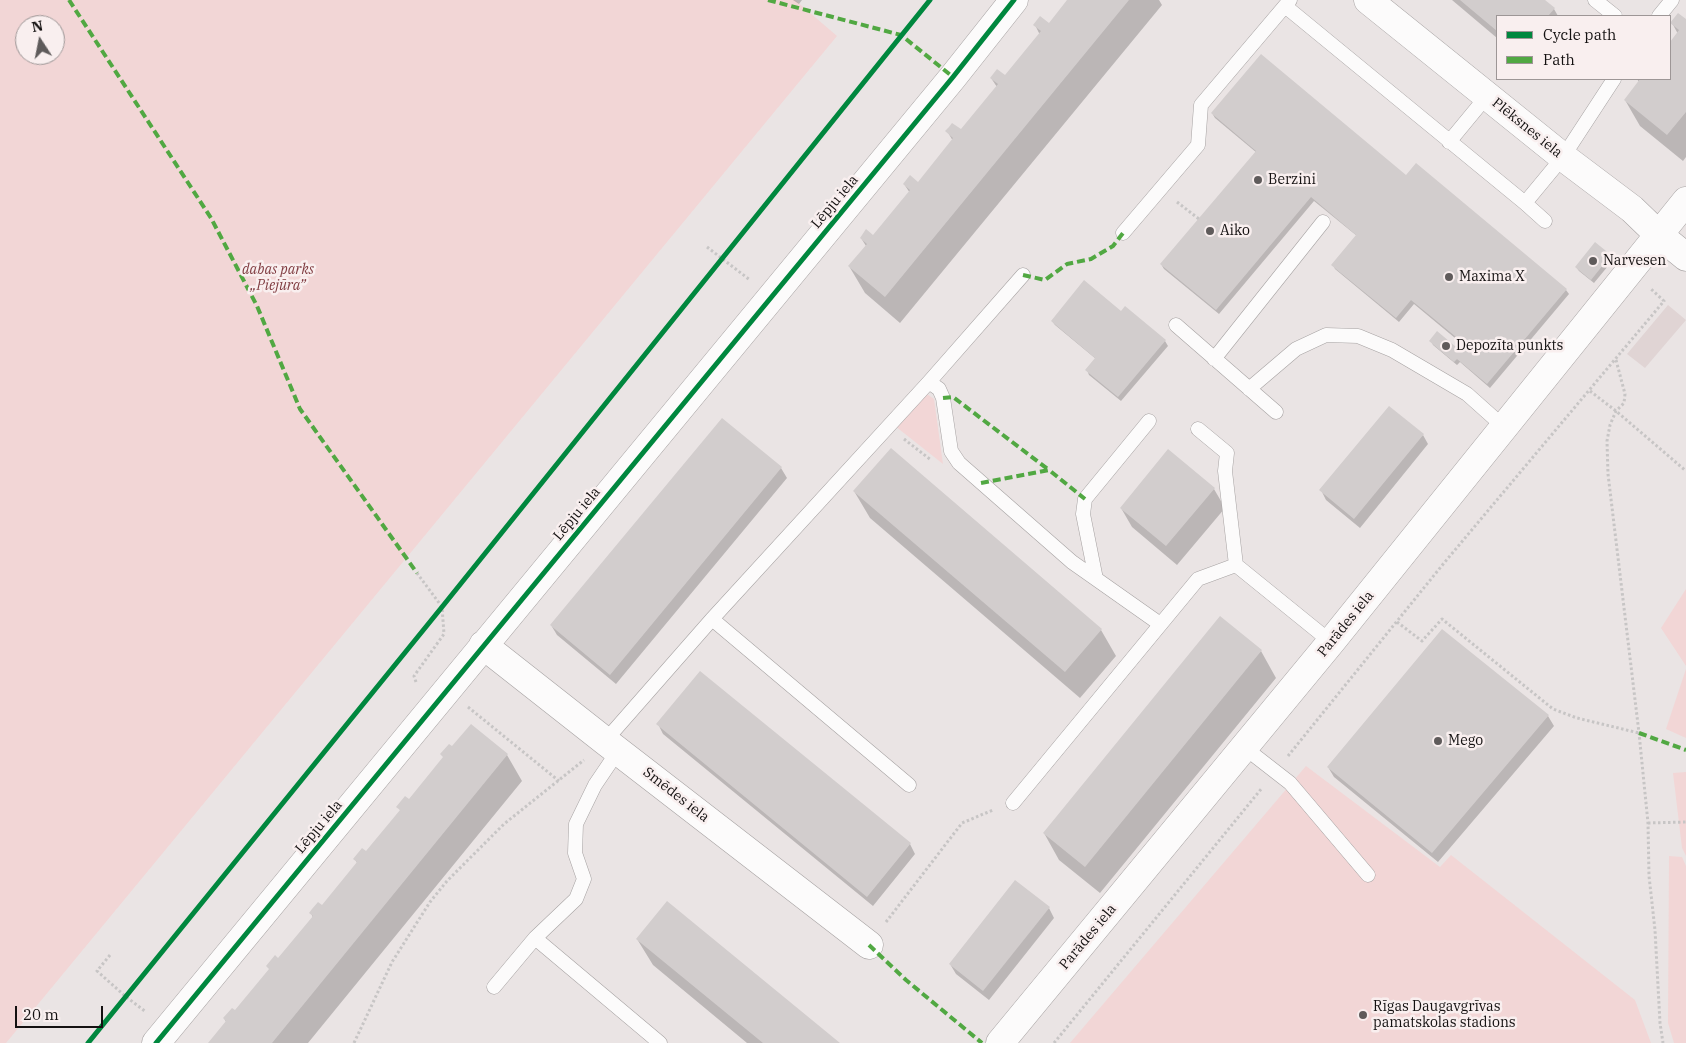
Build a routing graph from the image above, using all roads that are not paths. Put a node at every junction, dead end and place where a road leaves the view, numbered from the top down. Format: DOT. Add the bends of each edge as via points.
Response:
graph roads {
  1 [pos="1014,0"];
  2 [pos="1368,0"];
  3 [pos="1595,0"];
  4 [pos="1672,0"];
  5 [pos="1288,3"];
  6 [pos="1614,15"];
  7 [pos="1660,15"];
  8 [pos="1613,80"];
  9 [pos="1487,96"];
  10 [pos="1449,142"];
  11 [pos="1563,157"];
  12 [pos="1686,201"];
  13 [pos="1525,203"];
  14 [pos="1544,221"];
  15 [pos="1323,222"];
  16 [pos="1123,233"];
  17 [pos="1659,235"];
  18 [pos="1686,257"];
  19 [pos="1023,275"];
  20 [pos="1176,325"];
  21 [pos="1214,359"];
  22 [pos="929,382"];
  23 [pos="1249,388"];
  24 [pos="1276,412"];
  25 [pos="1149,421"];
  26 [pos="1504,427"];
  27 [pos="1198,429"];
  28 [pos="1236,565"];
  29 [pos="1096,579"];
  30 [pos="712,619"];
  31 [pos="1160,624"];
  32 [pos="1331,642"];
  33 [pos="483,645"];
  34 [pos="612,746"];
  35 [pos="1245,748"];
  36 [pos="909,785"];
  37 [pos="1013,803"];
  38 [pos="1368,875"];
  39 [pos="535,938"];
  40 [pos="869,944"];
  41 [pos="494,987"];
  42 [pos="156,1043"];
  43 [pos="660,1043"];
  44 [pos="1000,1043"];
  1 -- 33 [label="street, Lēpju iela"];
  2 -- 9 [label="street, Plēksnes iela"];
  3 -- 6 [label="lane"];
  4 -- 7 [label="lane"];
  5 -- 10 [label="lane"];
  5 -- 16 [label="lane" via="1201,105 1198,144"];
  8 -- 11 [label="lane"];
  9 -- 10 [label="lane"];
  9 -- 11 [label="street, Plēksnes iela"];
  10 -- 13 [label="lane"];
  11 -- 13 [label="lane"];
  11 -- 17 [label="street, Plēksnes iela" via="1632,209"];
  12 -- 17 [label="street, Parādes iela"];
  13 -- 14 [label="lane"];
  15 -- 21 [label="lane"];
  17 -- 18 [label="street, Plēksnes iela"];
  17 -- 26 [label="street, Parādes iela"];
  19 -- 22 [label="lane"];
  20 -- 21 [label="lane"];
  21 -- 23 [label="lane"];
  22 -- 29 [label="lane" via="943,398 951,450 958,463"];
  22 -- 30 [label="lane"];
  23 -- 24 [label="lane"];
  23 -- 26 [label="lane" via="1296,349 1326,335 1358,336 1392,350 1467,394"];
  25 -- 29 [label="lane" via="1085,499 1083,514"];
  26 -- 32 [label="street, Parādes iela"];
  27 -- 28 [label="lane" via="1227,453 1225,471"];
  28 -- 31 [label="lane" via="1198,579"];
  28 -- 32 [label="lane"];
  29 -- 31 [label="lane"];
  30 -- 34 [label="lane"];
  30 -- 36 [label="lane"];
  31 -- 37 [label="lane"];
  32 -- 35 [label="street, Parādes iela"];
  33 -- 34 [label="street, Smēdes iela"];
  33 -- 42 [label="street, Lēpju iela"];
  34 -- 39 [label="lane" via="576,824 575,853 584,879 576,899"];
  34 -- 40 [label="street, Smēdes iela"];
  35 -- 38 [label="lane" via="1290,784"];
  35 -- 44 [label="street, Parādes iela"];
  39 -- 41 [label="lane"];
  39 -- 43 [label="lane"];
}
